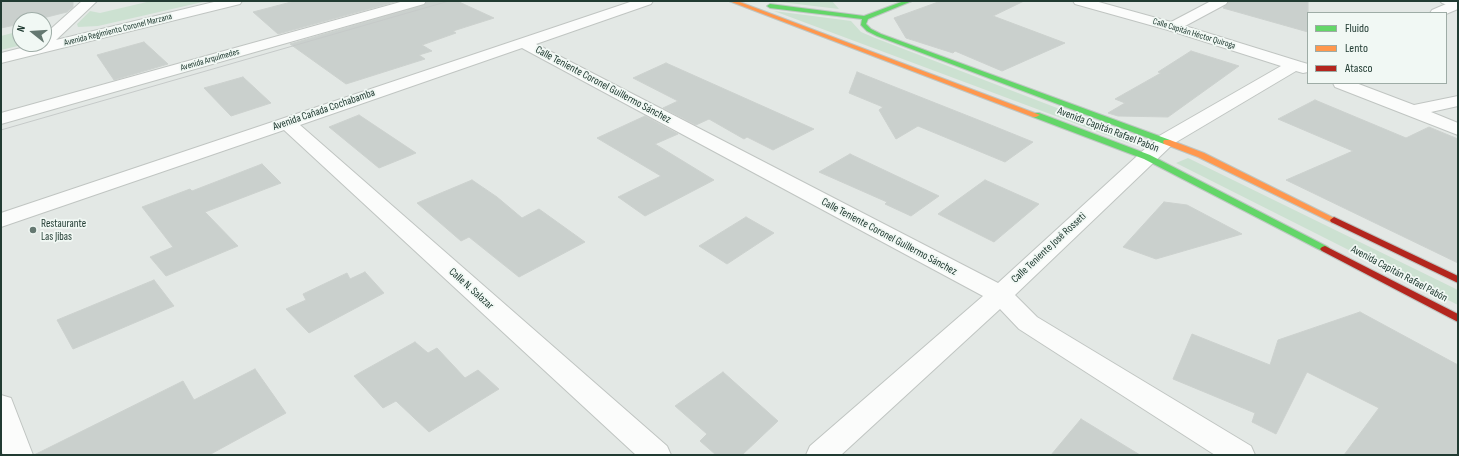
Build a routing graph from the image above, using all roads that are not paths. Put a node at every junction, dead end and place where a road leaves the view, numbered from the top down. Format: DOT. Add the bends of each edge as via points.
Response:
graph roads {
  1 [pos="90,1"];
  2 [pos="235,1"];
  3 [pos="419,1"];
  4 [pos="646,1"];
  5 [pos="733,1"];
  6 [pos="909,1"];
  7 [pos="1080,1"];
  8 [pos="1221,1"];
  9 [pos="848,4"];
  10 [pos="1454,4"];
  11 [pos="1439,12"];
  12 [pos="865,18"];
  13 [pos="1173,27"];
  14 [pos="52,36"];
  15 [pos="52,43"];
  16 [pos="523,43"];
  17 [pos="21,52"];
  18 [pos="1,58"];
  19 [pos="1304,69"];
  20 [pos="1344,84"];
  21 [pos="1458,101"];
  22 [pos="1413,111"];
  23 [pos="1,119"];
  24 [pos="287,123"];
  25 [pos="1458,129"];
  26 [pos="1166,140"];
  27 [pos="1147,157"];
  28 [pos="1,220"];
  29 [pos="1458,280"];
  30 [pos="1000,295"];
  31 [pos="1458,318"];
  32 [pos="1,406"];
  33 [pos="18,455"];
  34 [pos="656,455"];
  35 [pos="821,455"];
  36 [pos="1240,455"];
  1 -- 14 [label="street"];
  2 -- 15 [label="street, Avenida Regimiento Coronel Marzana"];
  3 -- 23 [label="street, Avenida Arquímedes"];
  4 -- 16 [label="street, Avenida Cañada Cochabamba"];
  5 -- 12 [label="main road"];
  5 -- 27 [label="main road, Avenida Capitán Rafael Pabón"];
  6 -- 12 [label="main road"];
  7 -- 13 [label="street, Calle Capitán Héctor Quiroga"];
  8 -- 13 [label="street"];
  9 -- 12 [label="main road, Avenida Capitán Rafael Pabón"];
  10 -- 11 [label="street"];
  12 -- 26 [label="main road, Avenida Capitán Rafael Pabón" via="863,24 879,35"];
  13 -- 19 [label="street, Calle Capitán Héctor Quiroga"];
  16 -- 24 [label="street, Avenida Cañada Cochabamba"];
  16 -- 30 [label="street, Calle Teniente Coronel Guillermo Sánchez"];
  17 -- 18 [label="street, Avenida Regimiento Coronel Marzana"];
  19 -- 26 [label="street, Calle Teniente José Rosseti"];
  20 -- 22 [label="street"];
  21 -- 22 [label="street"];
  22 -- 25 [label="street"];
  24 -- 28 [label="street, Avenida Cañada Cochabamba"];
  24 -- 34 [label="street, Calle N. Salazar"];
  26 -- 27 [label="street, Calle Teniente José Rosseti"];
  26 -- 29 [label="main road, Avenida Capitán Rafael Pabón"];
  27 -- 30 [label="street, Calle Teniente José Rosseti"];
  27 -- 31 [label="main road, Avenida Capitán Rafael Pabón"];
  30 -- 35 [label="street, Calle Teniente José Rosseti"];
  30 -- 36 [label="street, Calle Teniente Coronel Guillermo Sánchez" via="1028,323"];
  32 -- 33 [label="street"];
}
